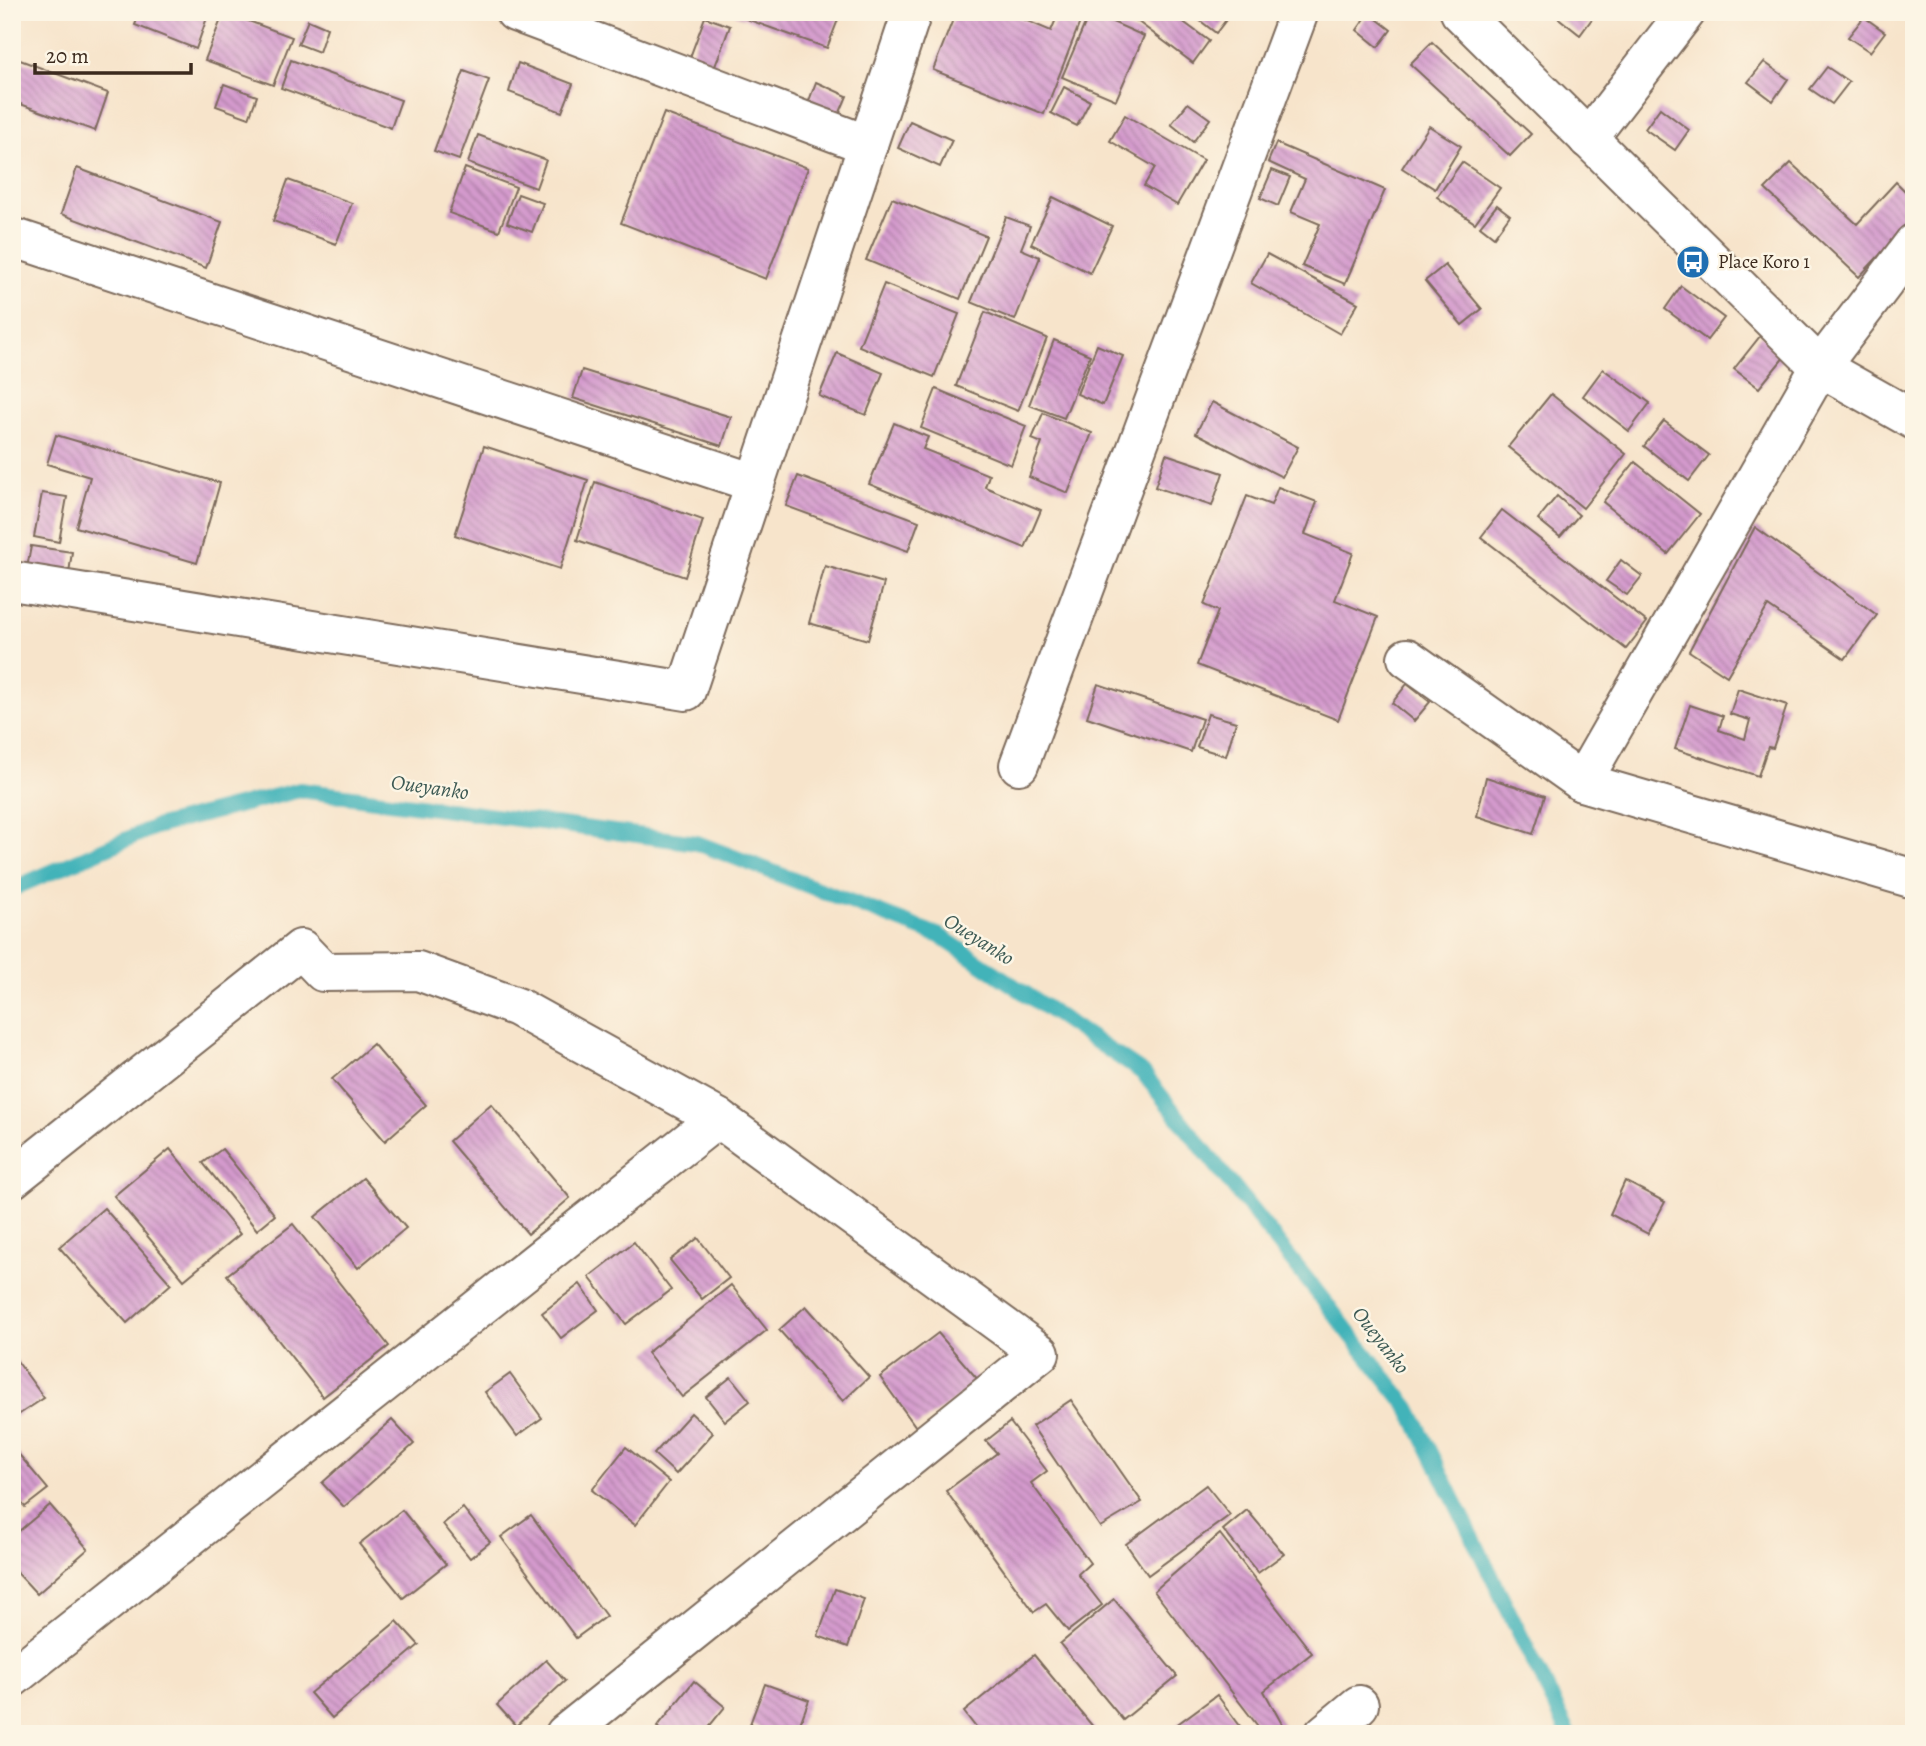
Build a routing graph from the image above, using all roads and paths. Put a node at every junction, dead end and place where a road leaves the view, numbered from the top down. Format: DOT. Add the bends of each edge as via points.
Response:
graph roads {
  1 [pos="515,12"];
  2 [pos="912,12"];
  3 [pos="1299,12"];
  4 [pos="1460,12"];
  5 [pos="1686,12"];
  6 [pos="1588,139"];
  7 [pos="868,145"];
  8 [pos="12,237"];
  9 [pos="1914,243"];
  10 [pos="1821,367"];
  11 [pos="1914,420"];
  12 [pos="755,483"];
  13 [pos="12,581"];
  14 [pos="1407,657"];
  15 [pos="1019,765"];
  16 [pos="1581,782"];
  17 [pos="1914,879"];
  18 [pos="718,1118"];
  19 [pos="12,1179"];
  20 [pos="12,1678"];
  21 [pos="1359,1705"];
  22 [pos="565,1734"];
  23 [pos="1324,1734"];
  1 -- 7 [label="street"];
  2 -- 7 [label="street"];
  3 -- 15 [label="street"];
  4 -- 6 [label="street"];
  5 -- 6 [label="street"];
  6 -- 10 [label="street"];
  7 -- 12 [label="street"];
  8 -- 12 [label="street"];
  9 -- 10 [label="street"];
  10 -- 11 [label="street"];
  10 -- 16 [label="street"];
  12 -- 13 [label="street" via="686,691"];
  14 -- 16 [label="street"];
  16 -- 17 [label="street"];
  18 -- 19 [label="street" via="517,1007 418,971 323,972 301,949"];
  18 -- 20 [label="street"];
  18 -- 22 [label="street" via="1040,1353"];
  21 -- 23 [label="street"];
}
